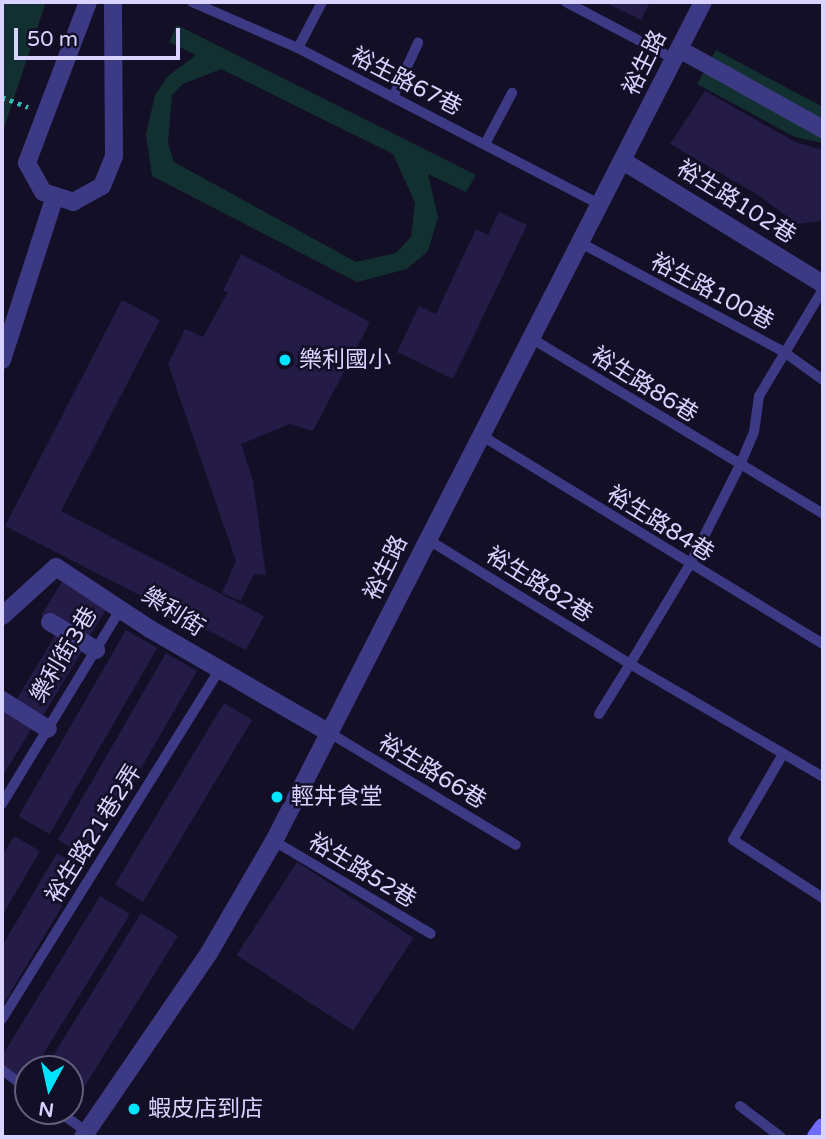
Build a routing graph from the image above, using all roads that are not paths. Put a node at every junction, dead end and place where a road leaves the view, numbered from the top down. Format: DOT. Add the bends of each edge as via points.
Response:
graph roads {
  1 [pos="88,2"];
  2 [pos="113,2"];
  3 [pos="192,2"];
  4 [pos="322,2"];
  5 [pos="566,2"];
  6 [pos="702,2"];
  7 [pos="418,43"];
  8 [pos="298,48"];
  9 [pos="677,54"];
  10 [pos="512,93"];
  11 [pos="393,97"];
  12 [pos="823,129"];
  13 [pos="485,144"];
  14 [pos="623,161"];
  15 [pos="55,196"];
  16 [pos="599,204"];
  17 [pos="579,242"];
  18 [pos="823,286"];
  19 [pos="529,337"];
  20 [pos="784,352"];
  21 [pos="2,360"];
  22 [pos="823,380"];
  23 [pos="478,434"];
  24 [pos="740,465"];
  25 [pos="823,514"];
  26 [pos="427,539"];
  27 [pos="689,566"];
  28 [pos="122,607"];
  29 [pos="2,616"];
  30 [pos="50,621"];
  31 [pos="823,644"];
  32 [pos="96,650"];
  33 [pos="630,664"];
  34 [pos="219,670"];
  35 [pos="2,700"];
  36 [pos="598,714"];
  37 [pos="48,729"];
  38 [pos="328,732"];
  39 [pos="783,754"];
  40 [pos="823,777"];
  41 [pos="2,804"];
  42 [pos="274,841"];
  43 [pos="516,845"];
  44 [pos="823,898"];
  45 [pos="431,934"];
  46 [pos="2,1020"];
  47 [pos="740,1107"];
  48 [pos="823,1127"];
  49 [pos="85,1135"];
  50 [pos="781,1137"];
  51 [pos="816,1137"];
  1 -- 15 [label="street" via="27,163 43,192"];
  2 -- 15 [label="street" via="114,156 102,186 73,202"];
  3 -- 8 [label="lane, 裕生路67巷"];
  4 -- 8 [label="lane"];
  5 -- 9 [label="lane"];
  6 -- 9 [label="street, 裕生路"];
  7 -- 11 [label="lane"];
  8 -- 11 [label="lane, 裕生路67巷"];
  9 -- 12 [label="street"];
  9 -- 14 [label="street, 裕生路"];
  10 -- 13 [label="lane"];
  11 -- 13 [label="lane, 裕生路67巷"];
  13 -- 16 [label="lane, 裕生路67巷"];
  14 -- 16 [label="street, 裕生路"];
  14 -- 18 [label="street, 裕生路102巷"];
  15 -- 21 [label="street"];
  16 -- 17 [label="street, 裕生路"];
  17 -- 19 [label="street, 裕生路"];
  17 -- 20 [label="lane, 裕生路100巷"];
  18 -- 20 [label="lane"];
  19 -- 23 [label="street, 裕生路"];
  19 -- 24 [label="lane, 裕生路86巷"];
  20 -- 22 [label="lane, 裕生路100巷"];
  20 -- 24 [label="lane" via="759,396 754,432"];
  23 -- 26 [label="street, 裕生路"];
  23 -- 27 [label="lane, 裕生路84巷"];
  24 -- 25 [label="lane, 裕生路86巷"];
  24 -- 27 [label="lane"];
  26 -- 33 [label="lane, 裕生路82巷"];
  26 -- 38 [label="street, 裕生路"];
  27 -- 31 [label="lane, 裕生路84巷"];
  27 -- 33 [label="lane"];
  28 -- 29 [label="street, 樂利街" via="56,567"];
  28 -- 32 [label="lane, 樂利街3巷"];
  28 -- 34 [label="street, 樂利街"];
  30 -- 32 [label="street"];
  32 -- 37 [label="lane, 樂利街3巷"];
  33 -- 36 [label="lane"];
  33 -- 39 [label="lane, 裕生路82巷"];
  34 -- 38 [label="street, 樂利街"];
  34 -- 46 [label="lane, 裕生路21巷2弄"];
  35 -- 37 [label="street, 樂利街3巷"];
  37 -- 41 [label="lane, 樂利街3巷"];
  38 -- 42 [label="street, 裕生路"];
  38 -- 43 [label="lane, 裕生路66巷"];
  39 -- 40 [label="lane, 裕生路82巷"];
  39 -- 44 [label="lane" via="733,840"];
  42 -- 45 [label="lane, 裕生路52巷"];
  42 -- 49 [label="street, 裕生路" via="209,953"];
  47 -- 50 [label="lane"];
  48 -- 51 [label="street"];
}
